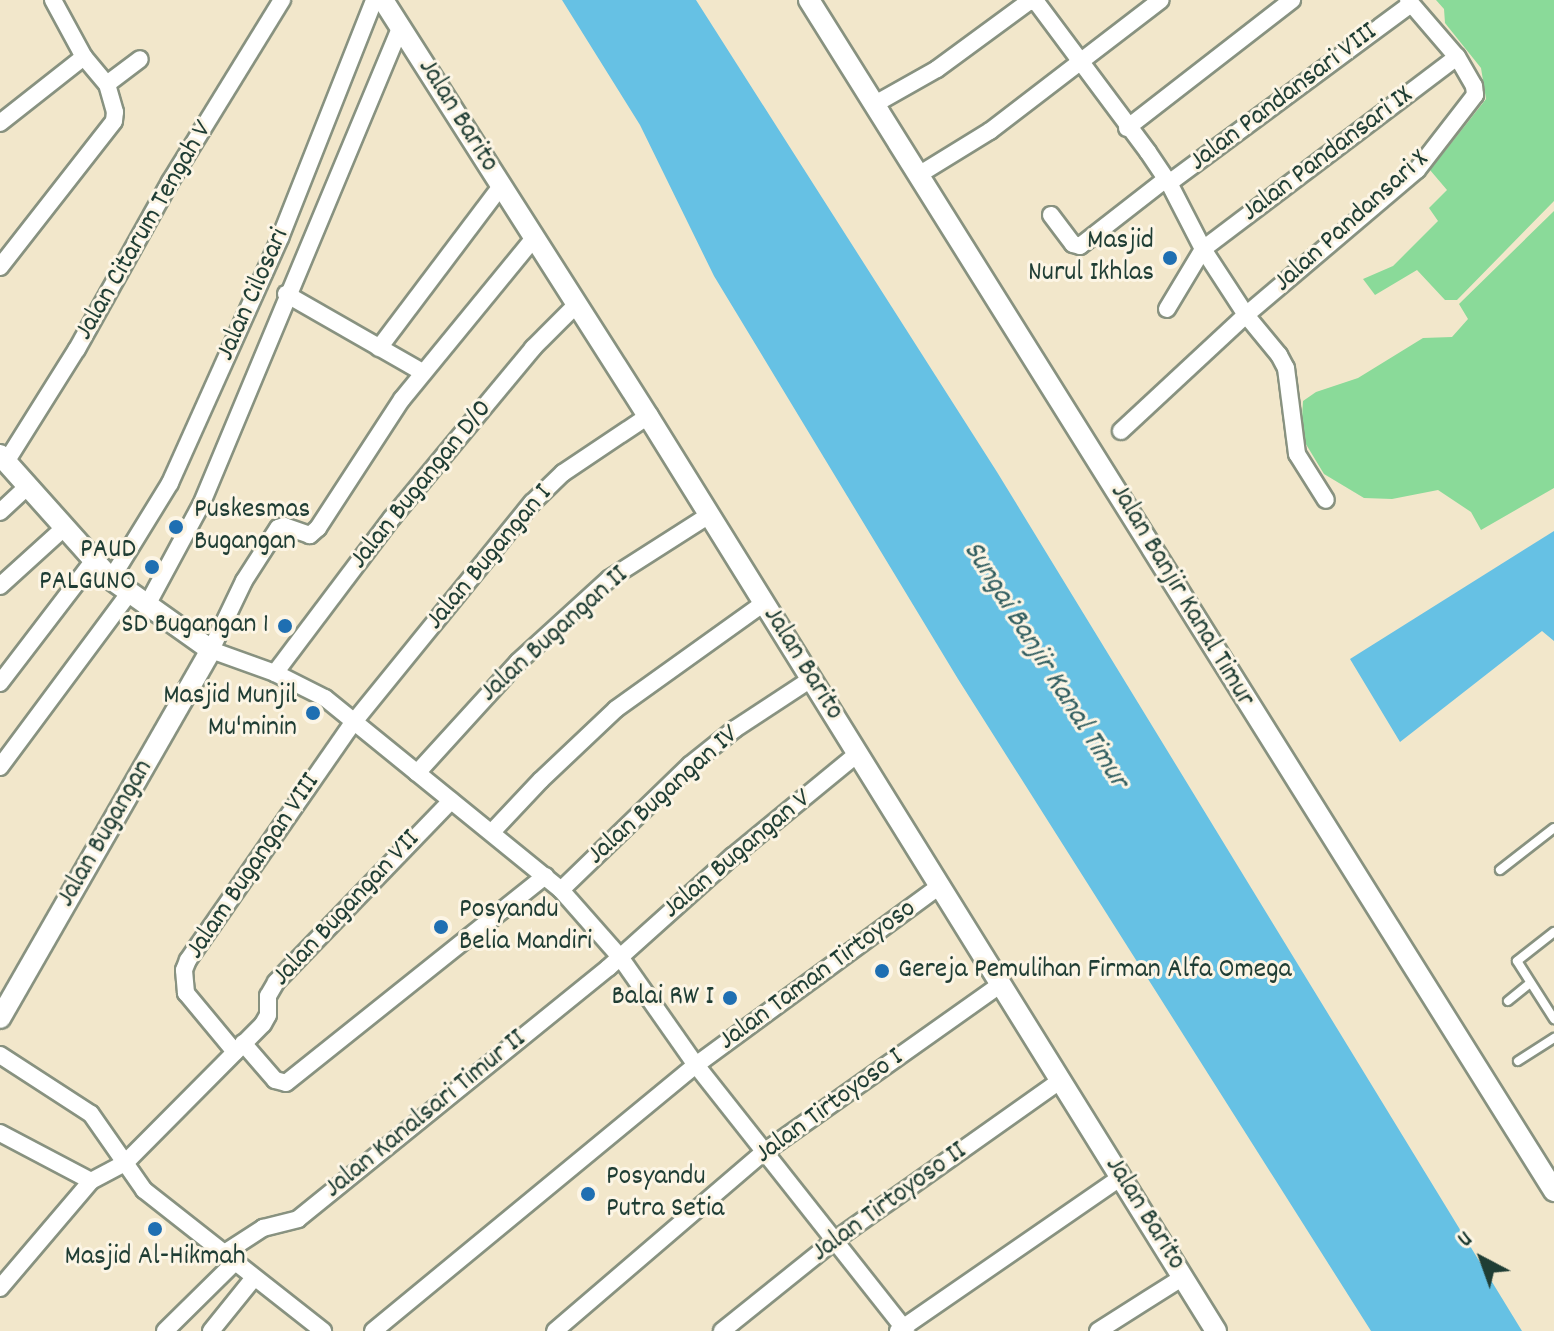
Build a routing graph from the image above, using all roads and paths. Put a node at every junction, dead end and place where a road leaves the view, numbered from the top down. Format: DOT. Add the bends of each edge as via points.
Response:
graph roads {
  1 [pos="53,0"];
  2 [pos="282,0"];
  3 [pos="374,0"];
  4 [pos="383,0"];
  5 [pos="809,0"];
  6 [pos="1161,0"];
  7 [pos="1292,0"];
  8 [pos="1030,1"];
  9 [pos="1410,2"];
  10 [pos="401,26"];
  11 [pos="84,57"];
  12 [pos="1457,57"];
  13 [pos="140,59"];
  14 [pos="1082,63"];
  15 [pos="107,84"];
  16 [pos="875,104"];
  17 [pos="325,122"];
  18 [pos="0,123"];
  19 [pos="1127,128"];
  20 [pos="354,133"];
  21 [pos="920,174"];
  22 [pos="1168,181"];
  23 [pos="501,186"];
  24 [pos="1051,215"];
  25 [pos="534,238"];
  26 [pos="1203,249"];
  27 [pos="271,260"];
  28 [pos="0,267"];
  29 [pos="295,272"];
  30 [pos="286,294"];
  31 [pos="577,304"];
  32 [pos="1167,309"];
  33 [pos="1246,315"];
  34 [pos="379,348"];
  35 [pos="422,372"];
  36 [pos="648,416"];
  37 [pos="1121,431"];
  38 [pos="3,458"];
  39 [pos="28,486"];
  40 [pos="1326,500"];
  41 [pos="0,512"];
  42 [pos="709,515"];
  43 [pos="65,527"];
  44 [pos="94,560"];
  45 [pos="111,579"];
  46 [pos="0,586"];
  47 [pos="129,593"];
  48 [pos="764,603"];
  49 [pos="146,607"];
  50 [pos="211,650"];
  51 [pos="275,673"];
  52 [pos="811,679"];
  53 [pos="0,683"];
  54 [pos="353,723"];
  55 [pos="857,754"];
  56 [pos="0,767"];
  57 [pos="417,773"];
  58 [pos="451,801"];
  59 [pos="1554,828"];
  60 [pos="492,832"];
  61 [pos="1500,870"];
  62 [pos="545,876"];
  63 [pos="940,886"];
  64 [pos="561,890"];
  65 [pos="1554,932"];
  66 [pos="620,957"];
  67 [pos="1001,984"];
  68 [pos="1525,988"];
  69 [pos="1508,1001"];
  70 [pos="0,1018"];
  71 [pos="1554,1019"];
  72 [pos="1550,1041"];
  73 [pos="239,1047"];
  74 [pos="0,1055"];
  75 [pos="1518,1061"];
  76 [pos="696,1065"];
  77 [pos="1061,1080"];
  78 [pos="0,1133"];
  79 [pos="764,1152"];
  80 [pos="126,1162"];
  81 [pos="1121,1177"];
  82 [pos="91,1181"];
  83 [pos="1554,1191"];
  84 [pos="835,1240"];
  85 [pos="228,1258"];
  86 [pos="1183,1277"];
  87 [pos="253,1279"];
  88 [pos="0,1288"];
  89 [pos="301,1315"];
  90 [pos="903,1330"];
  91 [pos="165,1331"];
  92 [pos="211,1331"];
  93 [pos="291,1331"];
  94 [pos="323,1331"];
  95 [pos="373,1331"];
  96 [pos="555,1331"];
  97 [pos="722,1331"];
  98 [pos="1098,1331"];
  99 [pos="1216,1331"];
  1 -- 11 [label="street"];
  2 -- 38 [label="street, Jalan Citarum Tengah V" via="170,182 77,349"];
  3 -- 17 [label="street, Jalan Cilosari"];
  4 -- 10 [label="street, Jalan Barito"];
  5 -- 16 [label="street, Jalan Banjir Kanal Timur"];
  6 -- 14 [label="street"];
  7 -- 19 [label="street"];
  8 -- 14 [label="street, Jalan Pandansari VIII" via="1037,3"];
  8 -- 16 [label="street" via="937,69"];
  9 -- 12 [label="street"];
  9 -- 22 [label="street, Jalan Pandansari VIII"];
  10 -- 20 [label="street, Jalan Cilosari"];
  10 -- 23 [label="street, Jalan Barito"];
  11 -- 15 [label="street"];
  11 -- 18 [label="street"];
  12 -- 26 [label="street, Jalan Pandansari IX"];
  12 -- 33 [label="street, Jalan Pandansari X" via="1476,93 1427,159"];
  13 -- 15 [label="street"];
  14 -- 19 [label="street, Jalan Pandansari VIII"];
  14 -- 21 [label="street"];
  15 -- 28 [label="street" via="114,121"];
  16 -- 21 [label="street, Jalan Banjir Kanal Timur"];
  17 -- 20 [label="street"];
  17 -- 27 [label="street, Jalan Cilosari"];
  19 -- 22 [label="street, Jalan Pandansari VIII"];
  20 -- 29 [label="street, Jalan Cilosari"];
  21 -- 83 [label="street, Jalan Banjir Kanal Timur"];
  22 -- 24 [label="street" via="1080,246"];
  22 -- 26 [label="street"];
  23 -- 25 [label="street, Jalan Barito"];
  23 -- 34 [label="street"];
  25 -- 31 [label="street, Jalan Barito"];
  25 -- 35 [label="street"];
  26 -- 32 [label="street"];
  26 -- 33 [label="street, Jalan Pandansari X"];
  27 -- 29 [label="street"];
  27 -- 45 [label="street, Jalan Cilosari" via="170,483"];
  29 -- 30 [label="street, Jalan Cilosari"];
  30 -- 34 [label="street"];
  30 -- 49 [label="street, Jalan Cilosari" via="201,505"];
  31 -- 36 [label="street, Jalan Barito"];
  31 -- 51 [label="street, Jalan Bugangan D/0" via="533,348 392,518"];
  33 -- 37 [label="street"];
  33 -- 40 [label="street" via="1286,368 1294,445"];
  34 -- 35 [label="street"];
  35 -- 50 [label="street" via="318,528 310,535 283,526 275,533 244,581"];
  36 -- 42 [label="street, Jalan Barito"];
  36 -- 54 [label="street, Jalan Bugangan I" via="544,489"];
  38 -- 39 [label="street"];
  39 -- 41 [label="street"];
  39 -- 43 [label="street"];
  42 -- 48 [label="street, Jalan Barito"];
  42 -- 57 [label="street, Jalan Bugangan II" via="609,579 518,662"];
  43 -- 44 [label="street"];
  43 -- 46 [label="street"];
  44 -- 45 [label="street"];
  44 -- 53 [label="street"];
  45 -- 47 [label="street"];
  47 -- 49 [label="street"];
  47 -- 56 [label="street"];
  48 -- 52 [label="street, Jalan Barito"];
  48 -- 60 [label="street" via="616,709"];
  49 -- 50 [label="street"];
  50 -- 51 [label="street"];
  50 -- 70 [label="street, Jalan Bugangan"];
  51 -- 54 [label="street" via="325,698"];
  52 -- 55 [label="street, Jalan Barito"];
  52 -- 64 [label="street, Jalan Bugangan IV" via="690,765"];
  54 -- 57 [label="street"];
  54 -- 73 [label="street, Jalam Bugangan VIII" via="184,970 191,1001"];
  55 -- 63 [label="street, Jalan Barito"];
  55 -- 66 [label="street, Jalan Bugangan V"];
  57 -- 58 [label="street"];
  58 -- 60 [label="street"];
  58 -- 73 [label="street, Jalan Bugangan VII" via="276,982 268,996 267,1019"];
  59 -- 61 [label="lane"];
  60 -- 62 [label="street"];
  62 -- 64 [label="street"];
  62 -- 73 [label="street, Jalam Bugangan VIII" via="286,1083 275,1080"];
  63 -- 67 [label="street, Jalan Barito"];
  63 -- 76 [label="street, Jalan Taman Tirtoyoso"];
  64 -- 66 [label="street"];
  65 -- 68 [label="lane" via="1517,960"];
  66 -- 76 [label="street"];
  66 -- 85 [label="street, Jalan Kanalsari Timur II" via="298,1219 263,1228"];
  67 -- 77 [label="street, Jalan Barito"];
  67 -- 79 [label="street, Jalan Tirtoyoso I"];
  68 -- 69 [label="lane"];
  68 -- 71 [label="lane"];
  72 -- 75 [label="lane"];
  73 -- 80 [label="street, Jalan Bugangan VII"];
  74 -- 80 [label="street" via="91,1114"];
  76 -- 79 [label="street"];
  76 -- 95 [label="street, Jalan Taman Tirtoyoso"];
  77 -- 81 [label="street, Jalan Barito"];
  77 -- 84 [label="street, Jalan Tirtoyoso II"];
  78 -- 82 [label="street"];
  79 -- 84 [label="street"];
  79 -- 96 [label="street, Jalan Tirtoyoso I"];
  80 -- 82 [label="street, Jalan Bugangan VII"];
  80 -- 85 [label="street" via="144,1190"];
  81 -- 86 [label="street, Jalan Barito"];
  81 -- 90 [label="street"];
  82 -- 88 [label="street, Jalan Bugangan VII"];
  84 -- 90 [label="street"];
  84 -- 97 [label="street, Jalan Tirtoyoso II"];
  85 -- 87 [label="street"];
  85 -- 91 [label="street, Jalan Kanalsari Timur II"];
  86 -- 98 [label="street"];
  86 -- 99 [label="street, Jalan Barito"];
  87 -- 89 [label="street"];
  87 -- 92 [label="street"];
  89 -- 93 [label="street"];
  89 -- 94 [label="street"];
}
